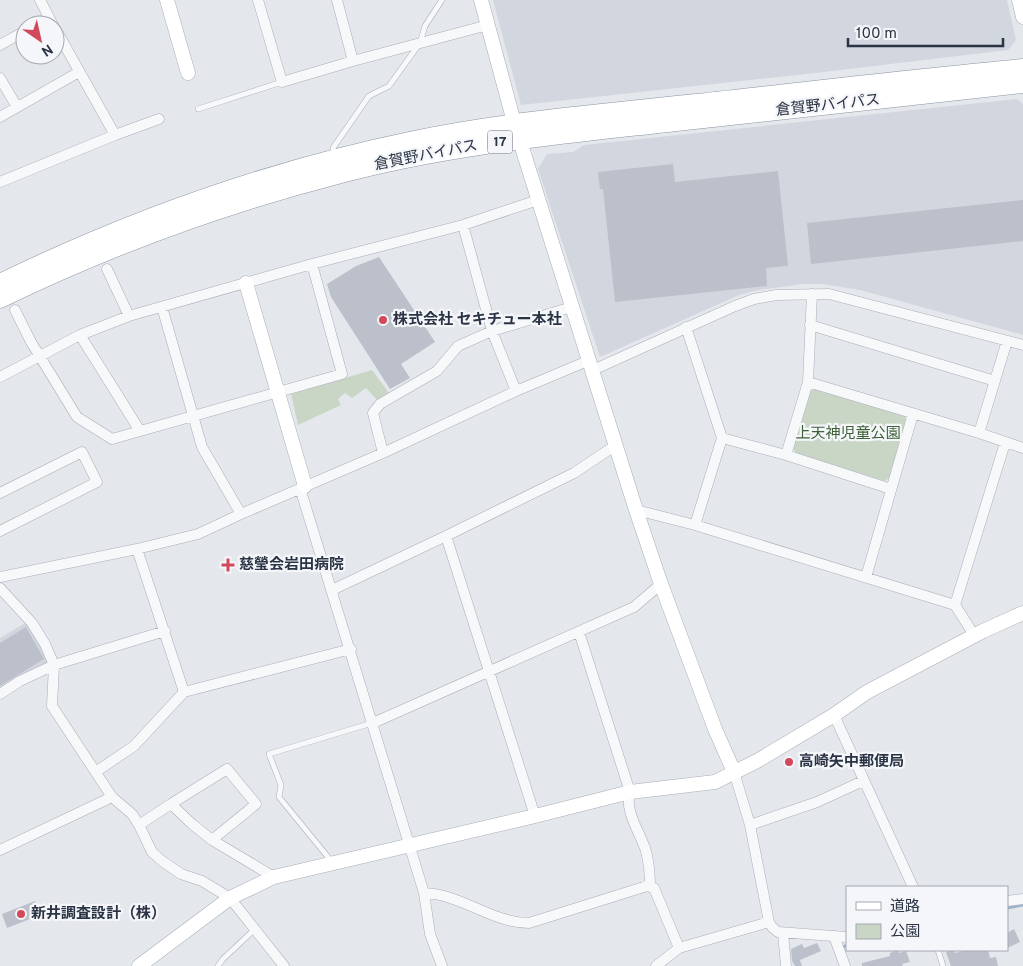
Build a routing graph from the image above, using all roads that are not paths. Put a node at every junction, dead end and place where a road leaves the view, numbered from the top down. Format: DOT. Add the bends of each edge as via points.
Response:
graph roads {
  1 [pos="40,0"];
  2 [pos="167,0"];
  3 [pos="258,0"];
  4 [pos="338,0"];
  5 [pos="442,0"];
  6 [pos="481,0"];
  7 [pos="1019,0"];
  8 [pos="48,15"];
  9 [pos="1023,17"];
  10 [pos="488,25"];
  11 [pos="15,36"];
  12 [pos="420,43"];
  13 [pos="0,45"];
  14 [pos="65,47"];
  15 [pos="353,60"];
  16 [pos="1023,68"];
  17 [pos="79,72"];
  18 [pos="188,73"];
  19 [pos="0,78"];
  20 [pos="282,82"];
  21 [pos="1023,84"];
  22 [pos="18,107"];
  23 [pos="198,108"];
  24 [pos="0,118"];
  25 [pos="159,119"];
  26 [pos="514,122"];
  27 [pos="115,135"];
  28 [pos="519,139"];
  29 [pos="335,160"];
  30 [pos="0,182"];
  31 [pos="538,200"];
  32 [pos="463,225"];
  33 [pos="312,264"];
  34 [pos="107,269"];
  35 [pos="0,283"];
  36 [pos="246,283"];
  37 [pos="812,294"];
  38 [pos="0,299"];
  39 [pos="162,306"];
  40 [pos="572,307"];
  41 [pos="15,310"];
  42 [pos="129,316"];
  43 [pos="810,325"];
  44 [pos="686,327"];
  45 [pos="492,331"];
  46 [pos="80,335"];
  47 [pos="1007,341"];
  48 [pos="1023,345"];
  49 [pos="39,356"];
  50 [pos="591,365"];
  51 [pos="0,377"];
  52 [pos="808,382"];
  53 [pos="995,382"];
  54 [pos="516,391"];
  55 [pos="278,392"];
  56 [pos="913,414"];
  57 [pos="192,416"];
  58 [pos="140,431"];
  59 [pos="979,433"];
  60 [pos="722,438"];
  61 [pos="1005,443"];
  62 [pos="616,444"];
  63 [pos="1023,448"];
  64 [pos="383,453"];
  65 [pos="786,456"];
  66 [pos="302,488"];
  67 [pos="890,489"];
  68 [pos="0,493"];
  69 [pos="636,510"];
  70 [pos="241,514"];
  71 [pos="695,525"];
  72 [pos="0,531"];
  73 [pos="446,536"];
  74 [pos="137,548"];
  75 [pos="0,577"];
  76 [pos="866,577"];
  77 [pos="661,584"];
  78 [pos="0,588"];
  79 [pos="332,590"];
  80 [pos="955,606"];
  81 [pos="1023,613"];
  82 [pos="165,631"];
  83 [pos="580,632"];
  84 [pos="974,635"];
  85 [pos="351,649"];
  86 [pos="54,665"];
  87 [pos="488,672"];
  88 [pos="184,692"];
  89 [pos="0,694"];
  90 [pos="834,715"];
  91 [pos="373,723"];
  92 [pos="97,771"];
  93 [pos="734,772"];
  94 [pos="863,781"];
  95 [pos="630,792"];
  96 [pos="112,797"];
  97 [pos="171,804"];
  98 [pos="535,816"];
  99 [pos="139,825"];
  100 [pos="750,825"];
  101 [pos="212,840"];
  102 [pos="409,844"];
  103 [pos="0,850"];
  104 [pos="332,863"];
  105 [pos="274,877"];
  106 [pos="913,886"];
  107 [pos="650,887"];
  108 [pos="424,893"];
  109 [pos="230,898"];
  110 [pos="1023,899"];
  111 [pos="1008,901"];
  112 [pos="769,922"];
  113 [pos="255,929"];
  114 [pos="783,933"];
  115 [pos="834,936"];
  116 [pos="846,937"];
  117 [pos="679,948"];
  118 [pos="938,951"];
  119 [pos="661,964"];
  120 [pos="139,966"];
  121 [pos="218,966"];
  122 [pos="284,966"];
  123 [pos="442,966"];
  124 [pos="786,966"];
  125 [pos="845,966"];
  126 [pos="943,966"];
  1 -- 8 [label="street"];
  2 -- 18 [label="street"];
  3 -- 20 [label="street"];
  4 -- 15 [label="street"];
  5 -- 12 [label="lane" via="425,26"];
  6 -- 10 [label="street"];
  7 -- 9 [label="street"];
  10 -- 12 [label="street"];
  10 -- 26 [label="street"];
  11 -- 13 [label="street"];
  12 -- 15 [label="street"];
  12 -- 29 [label="lane" via="389,86 368,96 333,148"];
  14 -- 17 [label="street"];
  15 -- 20 [label="street"];
  16 -- 26 [label="highway, 倉賀野バイパス / 17"];
  17 -- 22 [label="street"];
  17 -- 27 [label="street"];
  19 -- 22 [label="street"];
  20 -- 23 [label="lane"];
  21 -- 28 [label="highway, 倉賀野バイパス / 17"];
  22 -- 24 [label="street"];
  25 -- 27 [label="street"];
  26 -- 28 [label="street"];
  26 -- 29 [label="highway, 倉賀野バイパス / 17" via="413,140"];
  27 -- 30 [label="street"];
  28 -- 31 [label="street"];
  28 -- 38 [label="highway, 倉賀野バイパス / 17" via="338,174 258,198 101,254"];
  29 -- 35 [label="highway, 倉賀野バイパス / 17" via="254,182 95,239"];
  31 -- 32 [label="street"];
  31 -- 40 [label="street"];
  32 -- 33 [label="street"];
  32 -- 45 [label="street"];
  33 -- 36 [label="street"];
  33 -- 55 [label="street" via="342,374"];
  34 -- 42 [label="street"];
  36 -- 39 [label="street"];
  36 -- 55 [label="street"];
  37 -- 43 [label="street"];
  37 -- 44 [label="street" via="754,299"];
  37 -- 47 [label="street" via="858,300"];
  39 -- 42 [label="street"];
  39 -- 57 [label="street"];
  40 -- 45 [label="street"];
  40 -- 50 [label="street"];
  41 -- 49 [label="street"];
  42 -- 46 [label="street"];
  43 -- 52 [label="street"];
  43 -- 53 [label="street"];
  44 -- 50 [label="street"];
  44 -- 60 [label="street"];
  45 -- 54 [label="street"];
  45 -- 64 [label="street" via="458,346 437,371 380,404 373,413"];
  46 -- 49 [label="street"];
  46 -- 58 [label="street"];
  47 -- 48 [label="street"];
  47 -- 53 [label="street"];
  49 -- 51 [label="street"];
  49 -- 58 [label="street" via="76,417 112,439"];
  50 -- 54 [label="street"];
  50 -- 62 [label="street"];
  52 -- 56 [label="street"];
  52 -- 65 [label="street"];
  53 -- 59 [label="street"];
  54 -- 64 [label="street"];
  55 -- 57 [label="street"];
  55 -- 66 [label="street"];
  56 -- 59 [label="street"];
  56 -- 67 [label="street"];
  57 -- 58 [label="street"];
  57 -- 70 [label="street" via="202,447"];
  59 -- 61 [label="street"];
  60 -- 65 [label="street"];
  60 -- 71 [label="street"];
  61 -- 63 [label="street"];
  61 -- 80 [label="street"];
  62 -- 69 [label="street"];
  62 -- 73 [label="street" via="574,473"];
  64 -- 66 [label="street"];
  65 -- 67 [label="street"];
  66 -- 70 [label="street"];
  66 -- 79 [label="street"];
  67 -- 76 [label="street"];
  68 -- 72 [label="street" via="82,452 97,482"];
  69 -- 71 [label="street"];
  69 -- 77 [label="street"];
  70 -- 74 [label="street" via="198,534"];
  71 -- 76 [label="street"];
  73 -- 79 [label="street"];
  73 -- 87 [label="street"];
  74 -- 75 [label="street"];
  74 -- 82 [label="street"];
  76 -- 80 [label="street"];
  77 -- 83 [label="street" via="634,607"];
  77 -- 93 [label="street"];
  78 -- 86 [label="street" via="32,623"];
  79 -- 85 [label="street"];
  80 -- 84 [label="street"];
  81 -- 84 [label="street"];
  82 -- 86 [label="street"];
  82 -- 88 [label="street"];
  83 -- 87 [label="street"];
  83 -- 95 [label="street"];
  84 -- 90 [label="street" via="867,692"];
  85 -- 88 [label="street"];
  85 -- 91 [label="street"];
  86 -- 89 [label="street"];
  86 -- 92 [label="street" via="52,706"];
  87 -- 91 [label="street"];
  87 -- 98 [label="street"];
  88 -- 92 [label="street" via="134,746"];
  90 -- 93 [label="street"];
  90 -- 94 [label="street"];
  91 -- 102 [label="street"];
  91 -- 104 [label="lane" via="269,754 281,785 279,797"];
  92 -- 96 [label="street"];
  93 -- 95 [label="street" via="715,782"];
  93 -- 100 [label="street"];
  94 -- 100 [label="street" via="817,802"];
  94 -- 106 [label="street"];
  95 -- 98 [label="street"];
  95 -- 107 [label="street" via="627,802 646,852"];
  96 -- 99 [label="street" via="132,814"];
  96 -- 103 [label="street"];
  97 -- 99 [label="street"];
  97 -- 101 [label="street"];
  97 -- 101 [label="street" via="227,769 256,804"];
  98 -- 102 [label="street"];
  99 -- 109 [label="street" via="152,852 162,861"];
  100 -- 112 [label="street"];
  101 -- 105 [label="street"];
  102 -- 104 [label="street"];
  102 -- 108 [label="street"];
  104 -- 105 [label="street"];
  105 -- 109 [label="street"];
  107 -- 108 [label="street" via="634,888 529,923 490,914 436,893"];
  107 -- 117 [label="street" via="654,888"];
  108 -- 123 [label="street" via="430,934"];
  109 -- 113 [label="street"];
  109 -- 120 [label="street"];
  110 -- 111 [label="street"];
  112 -- 114 [label="street"];
  112 -- 117 [label="street"];
  113 -- 121 [label="lane"];
  113 -- 122 [label="street"];
  114 -- 115 [label="street"];
  114 -- 124 [label="street"];
  115 -- 116 [label="street"];
  115 -- 125 [label="street"];
  117 -- 119 [label="street"];
  118 -- 126 [label="lane"];
}
